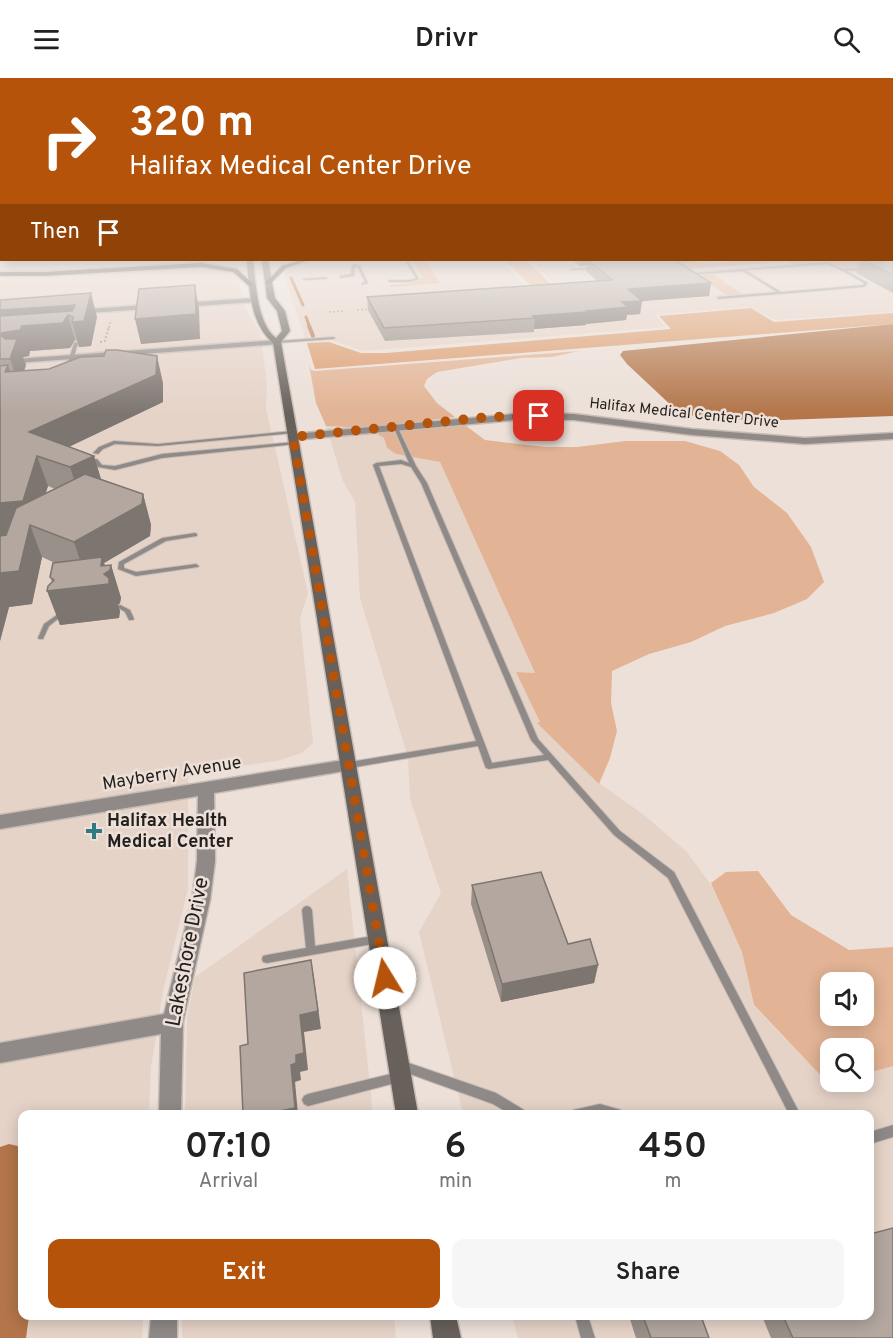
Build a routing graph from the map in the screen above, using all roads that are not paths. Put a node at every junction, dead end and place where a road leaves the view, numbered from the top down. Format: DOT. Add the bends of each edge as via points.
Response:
graph roads {
  1 [pos="253,297"];
  2 [pos="271,297"];
  3 [pos="720,297"];
  4 [pos="254,300"];
  5 [pos="724,302"];
  6 [pos="174,305"];
  7 [pos="164,306"];
  8 [pos="69,312"];
  9 [pos="333,338"];
  10 [pos="277,342"];
  11 [pos="76,343"];
  12 [pos="72,357"];
  13 [pos="16,361"];
  14 [pos="57,369"];
  15 [pos="396,428"];
  16 [pos="893,436"];
  17 [pos="293,437"];
  18 [pos="147,444"];
  19 [pos="96,453"];
  20 [pos="95,460"];
  21 [pos="137,462"];
  22 [pos="413,466"];
  23 [pos="195,535"];
  24 [pos="196,566"];
  25 [pos="120,607"];
  26 [pos="62,614"];
  27 [pos="131,619"];
  28 [pos="41,638"];
  29 [pos="480,742"];
  30 [pos="550,757"];
  31 [pos="350,765"];
  32 [pos="206,789"];
  33 [pos="0,822"];
  34 [pos="307,910"];
  35 [pos="378,939"];
  36 [pos="311,951"];
  37 [pos="267,959"];
  38 [pos="172,1022"];
  39 [pos="0,1053"];
  40 [pos="400,1071"];
  41 [pos="308,1100"];
  42 [pos="170,1110"];
  43 [pos="406,1110"];
  44 [pos="514,1110"];
  45 [pos="793,1110"];
  46 [pos="893,1131"];
  47 [pos="874,1137"];
  48 [pos="164,1320"];
  49 [pos="444,1320"];
  50 [pos="583,1320"];
  51 [pos="163,1338"];
  52 [pos="447,1338"];
  53 [pos="588,1338"];
  1 -- 4 [label="main road"];
  2 -- 10 [label="main road" via="281,311 286,331"];
  3 -- 5 [label="lane" via="717,297"];
  4 -- 6 [label="street"];
  4 -- 10 [label="main road" via="267,334"];
  7 -- 8 [label="street"];
  9 -- 10 [label="lane"];
  10 -- 12 [label="street"];
  10 -- 17 [label="main road"];
  11 -- 12 [label="lane"];
  12 -- 13 [label="street"];
  12 -- 14 [label="lane" via="70,363"];
  15 -- 16 [label="street, Halifax Medical Center Drive" via="501,416 543,416 805,441"];
  15 -- 17 [label="street, Halifax Medical Center Drive"];
  15 -- 22 [label="lane"];
  17 -- 18 [label="lane"];
  17 -- 21 [label="lane"];
  17 -- 31 [label="main road"];
  18 -- 19 [label="lane" via="114,442"];
  18 -- 21 [label="lane" via="146,456"];
  20 -- 21 [label="lane" via="100,466 115,468"];
  22 -- 29 [label="lane" via="401,462 376,465"];
  22 -- 30 [label="lane" via="424,483 535,740"];
  23 -- 24 [label="lane" via="164,539 121,563 121,569 136,574"];
  25 -- 27 [label="lane" via="128,611"];
  26 -- 28 [label="lane" via="46,625"];
  29 -- 30 [label="lane" via="489,766"];
  29 -- 31 [label="lane"];
  30 -- 45 [label="lane" via="617,832 671,875"];
  31 -- 32 [label="street, Mayberry Avenue"];
  31 -- 35 [label="main road"];
  32 -- 33 [label="street, Mayberry Avenue"];
  32 -- 38 [label="street, Lakeshore Drive" via="206,861 201,900"];
  34 -- 36 [label="lane"];
  35 -- 36 [label="lane"];
  35 -- 40 [label="main road"];
  36 -- 37 [label="lane"];
  38 -- 39 [label="street"];
  38 -- 42 [label="street, Lakeshore Drive"];
  40 -- 41 [label="lane"];
  40 -- 43 [label="main road"];
  40 -- 44 [label="lane" via="496,1099"];
  46 -- 47 [label="lane"];
  48 -- 51 [label="street"];
  49 -- 52 [label="main road"];
  50 -- 53 [label="lane"];
}
